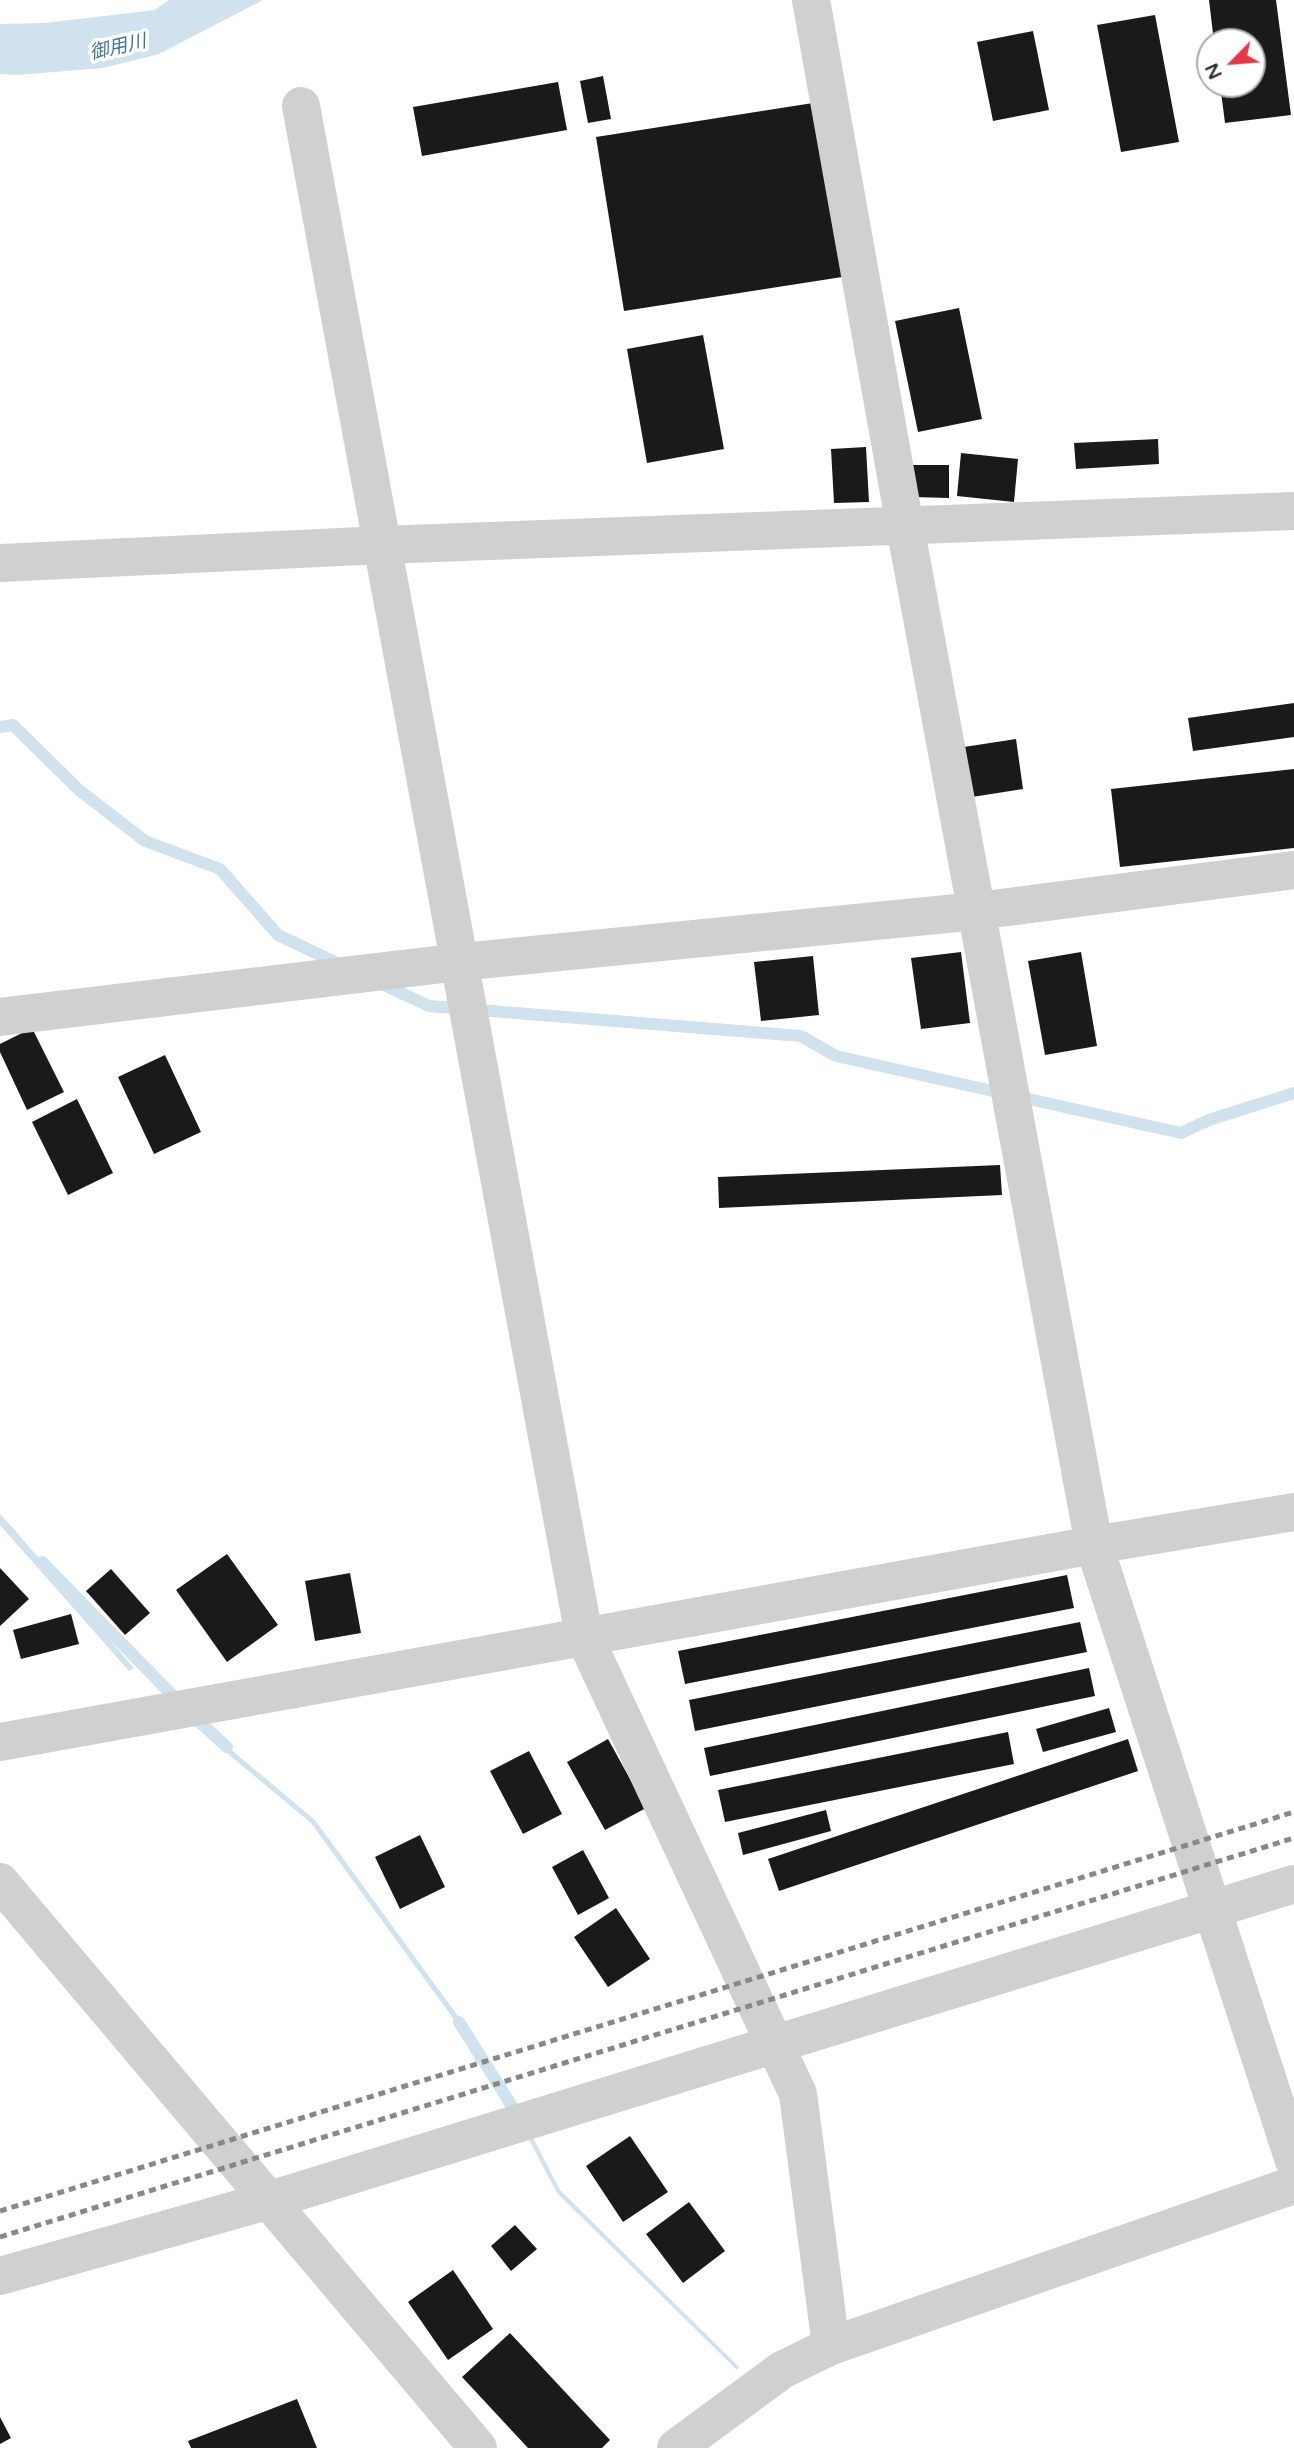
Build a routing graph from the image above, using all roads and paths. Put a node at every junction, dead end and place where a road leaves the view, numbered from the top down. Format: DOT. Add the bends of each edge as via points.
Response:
graph roads {
  1 [pos="811,0"];
  2 [pos="302,106"];
  3 [pos="1294,512"];
  4 [pos="905,526"];
  5 [pos="383,545"];
  6 [pos="0,562"];
  7 [pos="1294,870"];
  8 [pos="977,911"];
  9 [pos="460,962"];
  10 [pos="0,1017"];
  11 [pos="1294,1511"];
  12 [pos="1094,1545"];
  13 [pos="584,1636"];
  14 [pos="0,1742"];
  15 [pos="0,1882"];
  16 [pos="1294,1884"];
  17 [pos="1212,1909"];
  18 [pos="775,2045"];
  19 [pos="1294,2161"];
  20 [pos="1294,2185"];
  21 [pos="267,2201"];
  22 [pos="0,2276"];
  23 [pos="831,2346"];
  24 [pos="478,2448"];
  25 [pos="676,2448"];
  1 -- 4 [label="street"];
  2 -- 5 [label="street"];
  3 -- 4 [label="street"];
  4 -- 5 [label="street"];
  4 -- 8 [label="street"];
  5 -- 6 [label="street"];
  5 -- 9 [label="street"];
  7 -- 8 [label="street"];
  8 -- 9 [label="street"];
  8 -- 12 [label="street"];
  9 -- 10 [label="street"];
  9 -- 13 [label="street"];
  11 -- 12 [label="street"];
  12 -- 13 [label="street"];
  12 -- 17 [label="street"];
  13 -- 14 [label="street"];
  13 -- 18 [label="street"];
  15 -- 21 [label="street"];
  16 -- 17 [label="street"];
  17 -- 18 [label="street"];
  17 -- 19 [label="street"];
  18 -- 21 [label="street"];
  18 -- 23 [label="street" via="798,2094"];
  20 -- 23 [label="street"];
  21 -- 22 [label="street"];
  21 -- 24 [label="street"];
  23 -- 25 [label="street" via="782,2370"];
}
